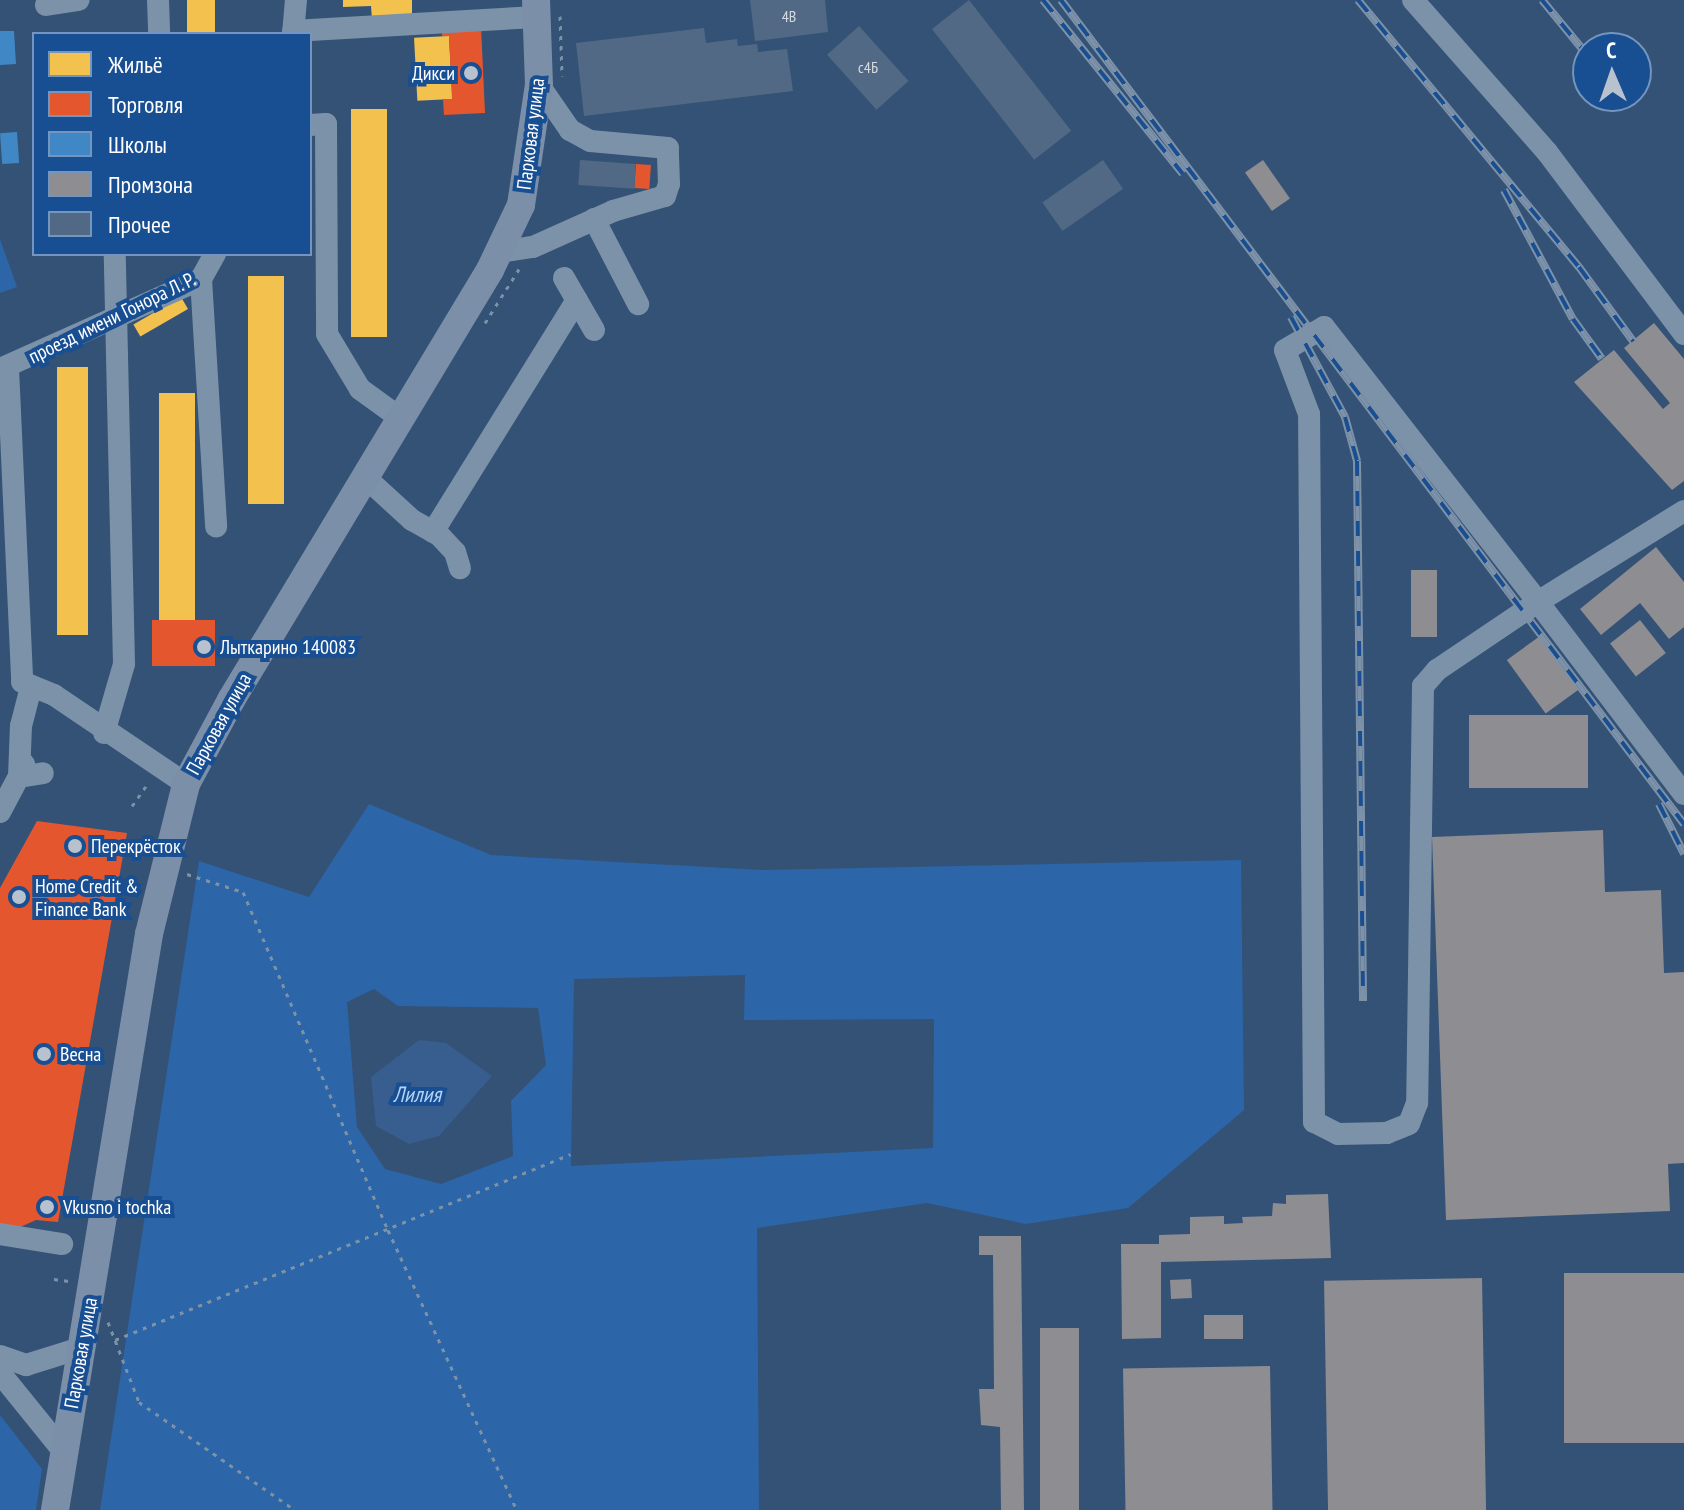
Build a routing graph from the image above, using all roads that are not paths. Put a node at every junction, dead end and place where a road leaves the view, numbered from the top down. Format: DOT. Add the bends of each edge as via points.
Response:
graph roads {
  1 [pos="79,0"];
  2 [pos="158,0"];
  3 [pos="296,0"];
  4 [pos="1413,0"];
  5 [pos="46,5"];
  6 [pos="536,9"];
  7 [pos="159,32"];
  8 [pos="293,32"];
  9 [pos="539,85"];
  10 [pos="312,125"];
  11 [pos="594,219"];
  12 [pos="500,252"];
  13 [pos="115,256"];
  14 [pos="214,256"];
  15 [pos="564,278"];
  16 [pos="201,279"];
  17 [pos="577,300"];
  18 [pos="638,304"];
  19 [pos="112,318"];
  20 [pos="594,330"];
  21 [pos="1684,334"];
  22 [pos="4,369"];
  23 [pos="400,418"];
  24 [pos="365,477"];
  25 [pos="1684,511"];
  26 [pos="216,527"];
  27 [pos="433,532"];
  28 [pos="460,568"];
  29 [pos="1538,602"];
  30 [pos="31,687"];
  31 [pos="54,695"];
  32 [pos="104,733"];
  33 [pos="43,773"];
  34 [pos="19,777"];
  35 [pos="186,784"];
  36 [pos="1684,794"];
  37 [pos="0,812"];
  38 [pos="0,1234"];
  39 [pos="62,1244"];
  40 [pos="81,1348"];
  41 [pos="0,1356"];
  42 [pos="0,1373"];
  43 [pos="64,1452"];
  44 [pos="55,1510"];
  1 -- 5 [label="street"];
  2 -- 7 [label="street"];
  3 -- 8 [label="street"];
  4 -- 21 [label="street" via="1547,152"];
  6 -- 8 [label="street"];
  6 -- 9 [label="main road, Парковая улица"];
  9 -- 11 [label="street" via="570,130 590,141 668,148 665,196"];
  9 -- 12 [label="main road, Парковая улица" via="525,195"];
  10 -- 23 [label="street" via="326,124 327,334 360,389"];
  11 -- 12 [label="street" via="533,247"];
  11 -- 18 [label="street"];
  12 -- 23 [label="main road, Парковая улица"];
  13 -- 19 [label="street"];
  14 -- 16 [label="street, проезд имени Гонора Л. Р."];
  15 -- 17 [label="street"];
  16 -- 19 [label="street, проезд имени Гонора Л. Р."];
  16 -- 26 [label="street"];
  17 -- 20 [label="street"];
  17 -- 27 [label="street"];
  19 -- 22 [label="street, проезд имени Гонора Л. Р."];
  19 -- 32 [label="street" via="124,664"];
  22 -- 30 [label="street" via="22,682"];
  23 -- 24 [label="main road, Парковая улица"];
  24 -- 27 [label="street"];
  24 -- 35 [label="main road, Парковая улица"];
  25 -- 29 [label="street"];
  27 -- 28 [label="street" via="455,552"];
  29 -- 29 [label="street" via="1437,670 1423,686 1417,1103 1409,1124 1387,1133 1338,1134 1314,1122 1310,1087 1309,414 1285,350 1324,327"];
  29 -- 36 [label="street"];
  30 -- 31 [label="street"];
  30 -- 34 [label="street" via="21,726"];
  31 -- 32 [label="street"];
  31 -- 34 [label="street" via="36,709 35,733"];
  32 -- 35 [label="street"];
  33 -- 34 [label="street"];
  34 -- 37 [label="street"];
  35 -- 40 [label="main road, Парковая улица" via="149,934"];
  38 -- 39 [label="street"];
  40 -- 41 [label="street" via="26,1365"];
  40 -- 43 [label="main road, Парковая улица"];
  42 -- 43 [label="street"];
  43 -- 44 [label="main road, Парковая улица"];
}
